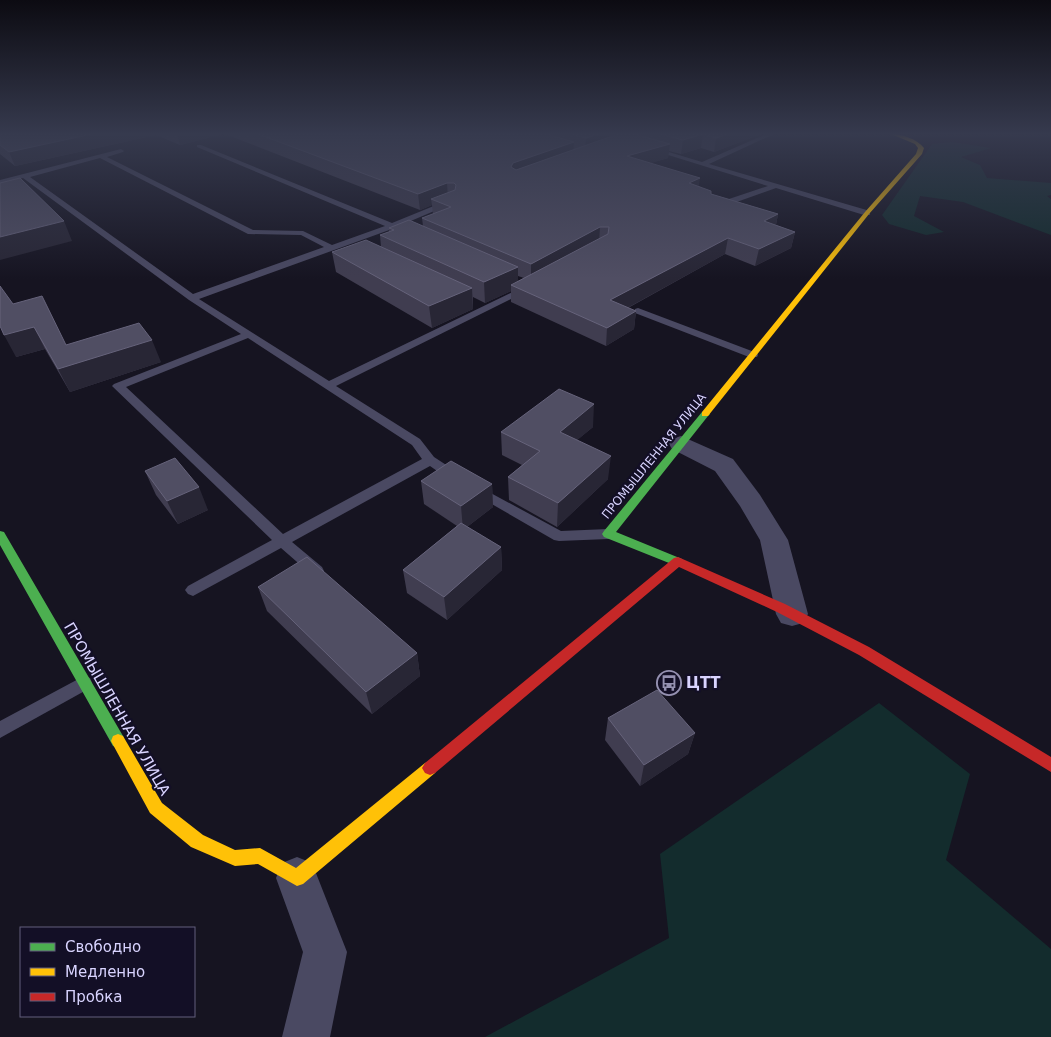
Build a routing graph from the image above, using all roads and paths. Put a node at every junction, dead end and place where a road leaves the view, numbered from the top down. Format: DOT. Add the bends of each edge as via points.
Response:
graph roads {
  1 [pos="33,182"];
  2 [pos="153,182"];
  3 [pos="287,182"];
  4 [pos="764,182"];
  5 [pos="894,182"];
  6 [pos="776,186"];
  7 [pos="452,202"];
  8 [pos="724,212"];
  9 [pos="867,213"];
  10 [pos="392,226"];
  11 [pos="400,230"];
  12 [pos="344,242"];
  13 [pos="330,247"];
  14 [pos="362,250"];
  15 [pos="531,284"];
  16 [pos="192,298"];
  17 [pos="638,312"];
  18 [pos="250,334"];
  19 [pos="753,355"];
  20 [pos="329,385"];
  21 [pos="681,444"];
  22 [pos="430,460"];
  23 [pos="608,534"];
  24 [pos="0,535"];
  25 [pos="281,541"];
  26 [pos="678,561"];
  27 [pos="324,578"];
  28 [pos="193,590"];
  29 [pos="792,614"];
  30 [pos="84,683"];
  31 [pos="0,730"];
  32 [pos="1051,765"];
  33 [pos="297,878"];
  34 [pos="306,1037"];
  1 -- 16 [label="lane"];
  2 -- 13 [label="lane" via="251,232 304,232"];
  3 -- 10 [label="lane"];
  4 -- 6 [label="lane"];
  5 -- 9 [label="street, ПРОМЫШЛЕННАЯ УЛИЦА"];
  6 -- 8 [label="lane" via="713,208"];
  6 -- 9 [label="lane"];
  7 -- 10 [label="lane"];
  9 -- 19 [label="street, ПРОМЫШЛЕННАЯ УЛИЦА"];
  10 -- 11 [label="lane"];
  10 -- 12 [label="lane"];
  12 -- 13 [label="lane"];
  12 -- 14 [label="lane"];
  13 -- 16 [label="lane"];
  15 -- 20 [label="lane"];
  16 -- 18 [label="lane"];
  17 -- 19 [label="lane"];
  18 -- 20 [label="lane"];
  18 -- 25 [label="lane" via="118,386"];
  19 -- 21 [label="street, ПРОМЫШЛЕННАЯ УЛИЦА"];
  20 -- 22 [label="lane" via="416,442"];
  21 -- 23 [label="street, ПРОМЫШЛЕННАЯ УЛИЦА"];
  21 -- 29 [label="street" via="724,465 751,502 774,540"];
  22 -- 23 [label="lane" via="459,480 559,536"];
  22 -- 25 [label="lane"];
  23 -- 26 [label="street, ПРОМЫШЛЕННАЯ УЛИЦА"];
  24 -- 30 [label="street, ПРОМЫШЛЕННАЯ УЛИЦА"];
  25 -- 27 [label="lane"];
  25 -- 28 [label="lane"];
  26 -- 29 [label="street, ПРОМЫШЛЕННАЯ УЛИЦА"];
  26 -- 33 [label="street"];
  29 -- 32 [label="street, ПРОМЫШЛЕННАЯ УЛИЦА" via="837,636"];
  30 -- 31 [label="lane"];
  30 -- 33 [label="street, ПРОМЫШЛЕННАЯ УЛИЦА" via="156,808 197,841 236,858 260,856"];
  33 -- 34 [label="street" via="325,952"];
}
